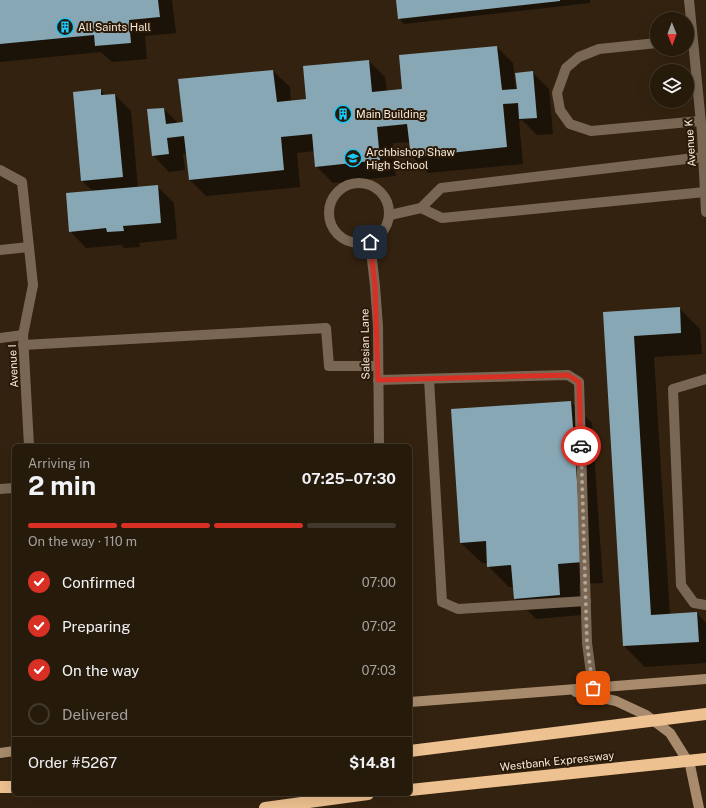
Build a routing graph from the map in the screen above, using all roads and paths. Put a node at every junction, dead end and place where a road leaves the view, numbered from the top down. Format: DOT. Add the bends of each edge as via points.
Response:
graph roads {
  1 [pos="689,0"];
  2 [pos="689,12"];
  3 [pos="650,44"];
  4 [pos="691,56"];
  5 [pos="700,121"];
  6 [pos="703,157"];
  7 [pos="3,173"];
  8 [pos="705,192"];
  9 [pos="421,208"];
  10 [pos="706,212"];
  11 [pos="390,215"];
  12 [pos="370,242"];
  13 [pos="29,247"];
  14 [pos="0,250"];
  15 [pos="0,338"];
  16 [pos="23,340"];
  17 [pos="378,366"];
  18 [pos="429,379"];
  19 [pos="706,379"];
  20 [pos="378,380"];
  21 [pos="29,444"];
  22 [pos="379,444"];
  23 [pos="12,488"];
  24 [pos="0,489"];
  25 [pos="586,601"];
  26 [pos="706,605"];
  27 [pos="706,679"];
  28 [pos="593,692"];
  29 [pos="412,702"];
  30 [pos="706,714"];
  31 [pos="12,751"];
  32 [pos="412,751"];
  33 [pos="0,753"];
  34 [pos="706,759"];
  35 [pos="0,787"];
  36 [pos="12,787"];
  37 [pos="412,790"];
  38 [pos="353,796"];
  39 [pos="265,808"];
  40 [pos="699,808"];
  1 -- 2 [label="street, Avenue K"];
  3 -- 5 [label="street" via="599,49 579,56 566,68 557,93 560,110 570,124 591,131"];
  4 -- 5 [label="street, Avenue K"];
  5 -- 6 [label="street, Avenue K"];
  6 -- 8 [label="street, Avenue K"];
  6 -- 9 [label="street" via="441,188"];
  7 -- 13 [label="street, Avenue I" via="22,182"];
  8 -- 9 [label="street" via="442,218"];
  8 -- 10 [label="street, Avenue K"];
  9 -- 11 [label="street"];
  11 -- 12 [label="street" via="385,231"];
  11 -- 12 [label="street" via="384,195 367,184 356,183 337,192 329,211 330,222 335,231 352,243"];
  12 -- 17 [label="street, Salesian Lane" via="375,286"];
  13 -- 14 [label="street"];
  13 -- 16 [label="street, Avenue I" via="32,285"];
  15 -- 16 [label="street"];
  16 -- 17 [label="street" via="326,328 329,366"];
  16 -- 21 [label="street, Avenue I"];
  17 -- 20 [label="street, Salesian Lane"];
  18 -- 20 [label="street"];
  18 -- 25 [label="street" via="442,602 458,609"];
  18 -- 25 [label="street" via="568,375 579,382"];
  19 -- 26 [label="street" via="673,389 681,585 694,603"];
  20 -- 22 [label="street, Salesian Lane"];
  23 -- 24 [label="street"];
  25 -- 28 [label="street" via="587,643"];
  27 -- 28 [label="main road"];
  28 -- 29 [label="main road" via="565,690"];
  28 -- 40 [label="main road" via="646,715 670,733 690,764"];
  30 -- 32 [label="highway, bridge"];
  31 -- 33 [label="main road"];
  34 -- 37 [label="highway, Westbank Expressway, bridge"];
  35 -- 36 [label="highway"];
  38 -- 39 [label="highway"];
}
